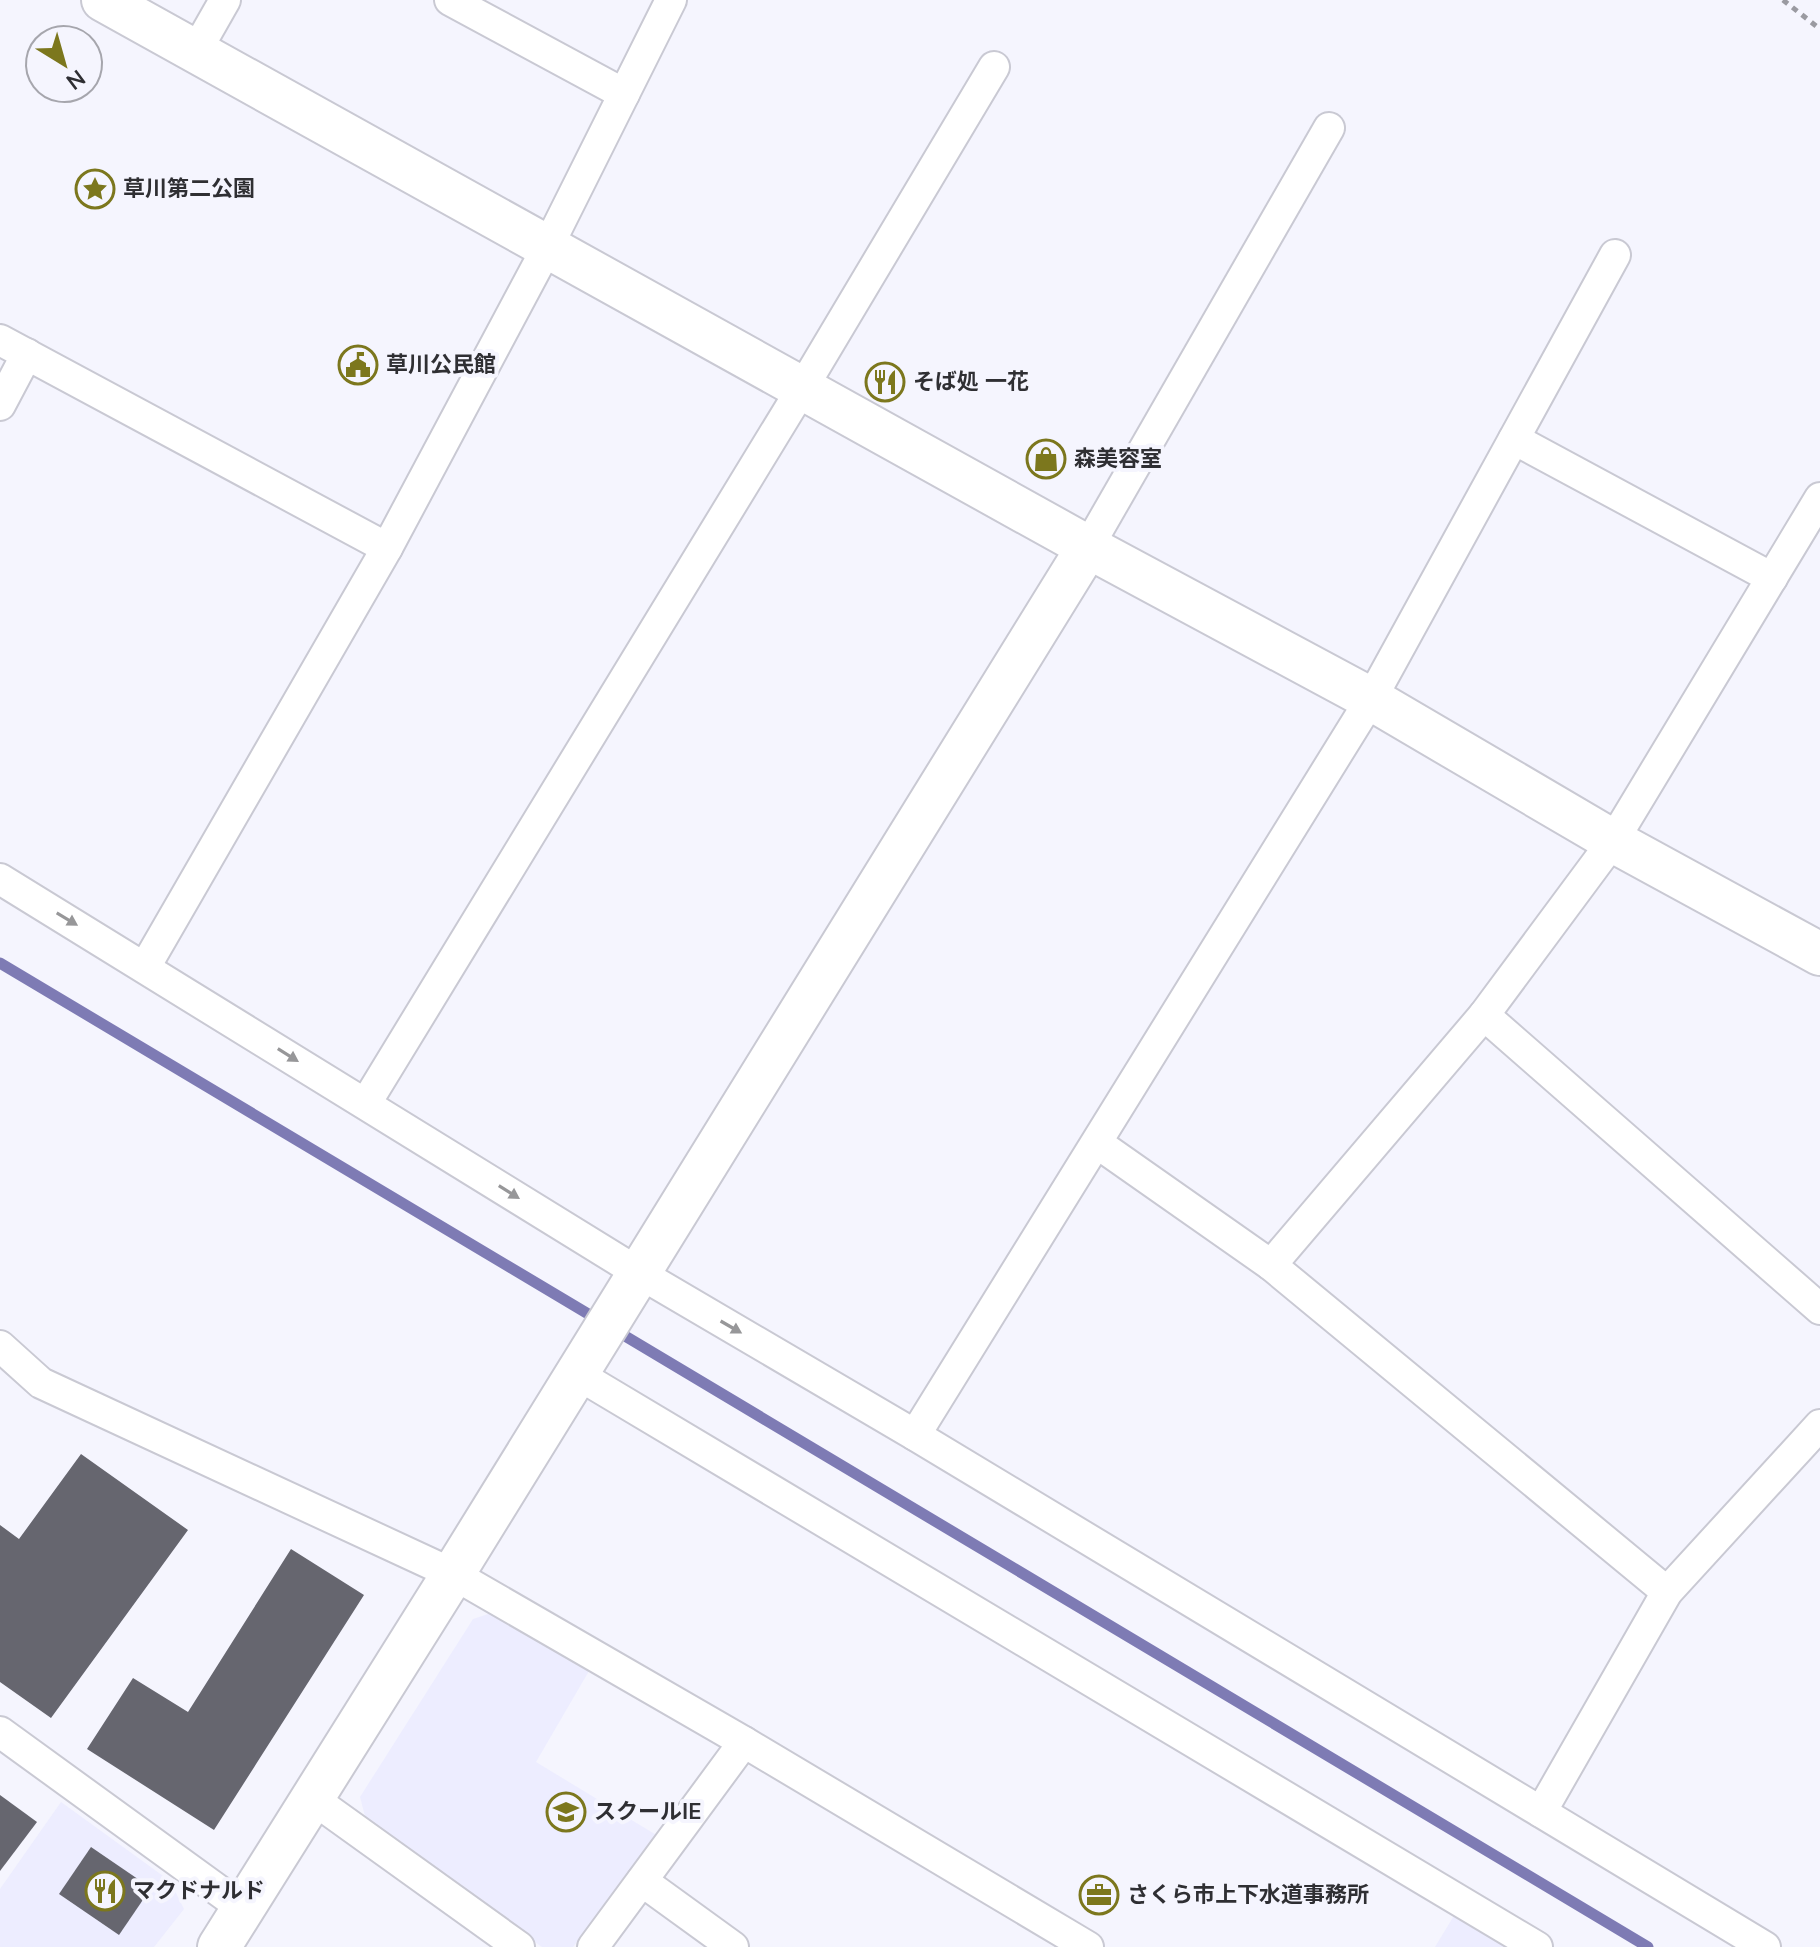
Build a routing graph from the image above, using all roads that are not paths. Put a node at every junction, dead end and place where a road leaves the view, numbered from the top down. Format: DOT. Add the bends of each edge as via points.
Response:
graph roads {
  1 [pos="103,0"];
  2 [pos="225,0"];
  3 [pos="450,0"];
  4 [pos="671,0"];
  5 [pos="196,51"];
  6 [pos="994,67"];
  7 [pos="624,94"];
  8 [pos="1329,128"];
  9 [pos="547,248"];
  10 [pos="1615,255"];
  11 [pos="0,340"];
  12 [pos="27,354"];
  13 [pos="803,387"];
  14 [pos="0,405"];
  15 [pos="1514,439"];
  16 [pos="1820,498"];
  17 [pos="1088,547"];
  18 [pos="387,548"];
  19 [pos="1772,578"];
  20 [pos="1371,699"];
  21 [pos="1613,841"];
  22 [pos="0,879"];
  23 [pos="1820,954"];
  24 [pos="145,967"];
  25 [pos="1484,1015"];
  26 [pos="366,1103"];
  27 [pos="1097,1143"];
  28 [pos="1271,1265"];
  29 [pos="639,1273"];
  30 [pos="1820,1309"];
  31 [pos="0,1346"];
  32 [pos="577,1374"];
  33 [pos="1820,1425"];
  34 [pos="915,1435"];
  35 [pos="453,1574"];
  36 [pos="1667,1592"];
  37 [pos="0,1732"];
  38 [pos="744,1742"];
  39 [pos="313,1799"];
  40 [pos="1541,1812"];
  41 [pos="642,1881"];
  42 [pos="244,1909"];
  43 [pos="219,1947"];
  44 [pos="519,1947"];
  45 [pos="593,1947"];
  46 [pos="733,1947"];
  47 [pos="1088,1947"];
  48 [pos="1537,1947"];
  49 [pos="1765,1947"];
  1 -- 5 [label="street"];
  2 -- 5 [label="street"];
  3 -- 7 [label="street"];
  4 -- 7 [label="street"];
  5 -- 9 [label="street"];
  6 -- 13 [label="street"];
  7 -- 9 [label="street"];
  8 -- 17 [label="street"];
  9 -- 13 [label="street"];
  9 -- 18 [label="street"];
  10 -- 15 [label="street"];
  11 -- 12 [label="street"];
  12 -- 14 [label="street"];
  12 -- 18 [label="street"];
  13 -- 17 [label="street"];
  13 -- 26 [label="street"];
  15 -- 19 [label="street"];
  15 -- 20 [label="street"];
  16 -- 19 [label="street"];
  17 -- 20 [label="street"];
  17 -- 29 [label="street"];
  18 -- 24 [label="street"];
  19 -- 21 [label="street"];
  20 -- 21 [label="street"];
  20 -- 27 [label="street"];
  21 -- 23 [label="street"];
  21 -- 25 [label="street"];
  22 -- 24 [label="street, one-way"];
  24 -- 26 [label="street, one-way"];
  25 -- 28 [label="street"];
  25 -- 30 [label="street"];
  26 -- 29 [label="street, one-way"];
  27 -- 28 [label="street"];
  27 -- 34 [label="street"];
  28 -- 36 [label="street"];
  29 -- 32 [label="street"];
  29 -- 34 [label="street, one-way"];
  31 -- 35 [label="street" via="41,1383"];
  32 -- 35 [label="street"];
  32 -- 48 [label="street"];
  33 -- 36 [label="street"];
  34 -- 40 [label="street"];
  35 -- 38 [label="street"];
  35 -- 39 [label="street"];
  36 -- 40 [label="street"];
  37 -- 42 [label="street"];
  38 -- 41 [label="street"];
  38 -- 47 [label="street"];
  39 -- 42 [label="street"];
  39 -- 44 [label="street"];
  40 -- 49 [label="street"];
  41 -- 45 [label="street"];
  41 -- 46 [label="street"];
  42 -- 43 [label="street"];
}
